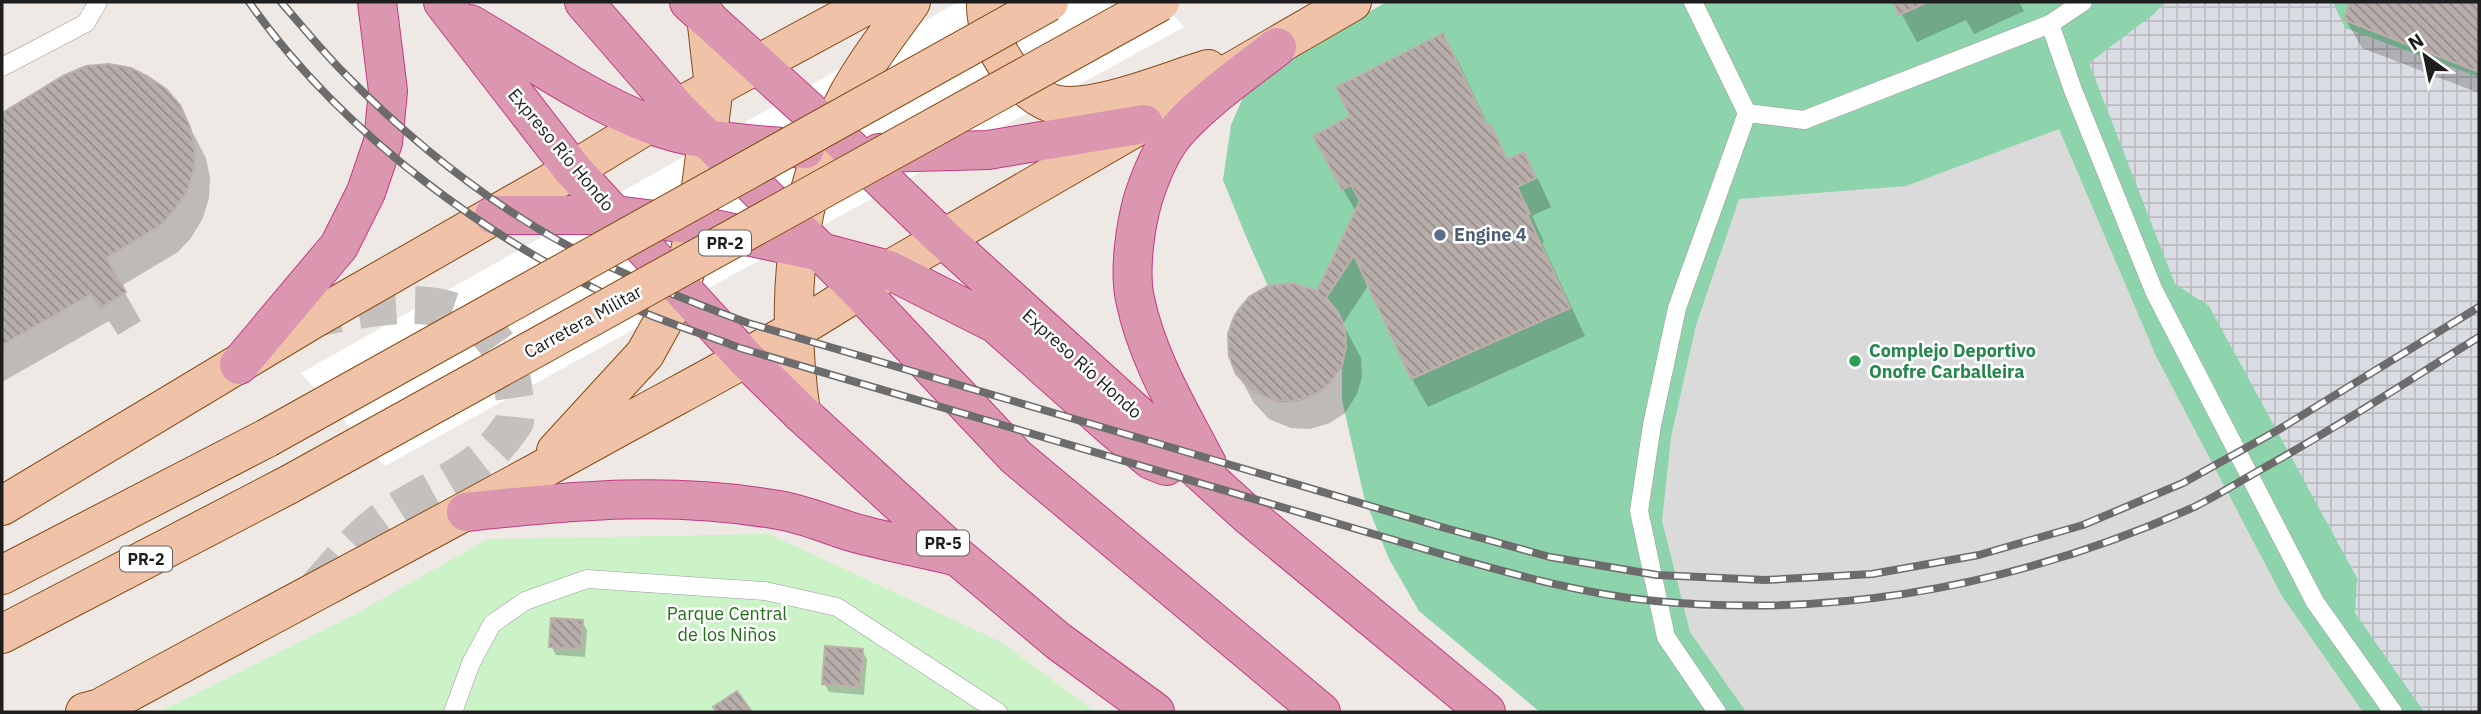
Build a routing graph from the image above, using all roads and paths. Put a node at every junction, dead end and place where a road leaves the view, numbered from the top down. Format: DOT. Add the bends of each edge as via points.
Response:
graph roads {
  1 [pos="98,2"];
  2 [pos="377,2"];
  3 [pos="584,2"];
  4 [pos="873,2"];
  5 [pos="911,2"];
  6 [pos="986,2"];
  7 [pos="1049,2"];
  8 [pos="1160,2"];
  9 [pos="1352,2"];
  10 [pos="1693,2"];
  11 [pos="2083,2"];
  12 [pos="447,7"];
  13 [pos="698,9"];
  14 [pos="2050,24"];
  15 [pos="1277,47"];
  16 [pos="758,63"];
  17 [pos="2,67"];
  18 [pos="715,86"];
  19 [pos="1747,113"];
  20 [pos="662,116"];
  21 [pos="1144,124"];
  22 [pos="708,139"];
  23 [pos="837,145"];
  24 [pos="573,170"];
  25 [pos="494,215"];
  26 [pos="615,215"];
  27 [pos="696,225"];
  28 [pos="944,239"];
  29 [pos="806,243"];
  30 [pos="874,281"];
  31 [pos="681,289"];
  32 [pos="792,330"];
  33 [pos="745,358"];
  34 [pos="239,365"];
  35 [pos="801,413"];
  36 [pos="533,475"];
  37 [pos="1220,488"];
  38 [pos="2,506"];
  39 [pos="466,512"];
  40 [pos="958,557"];
  41 [pos="2,575"];
  42 [pos="2,634"];
  43 [pos="85,712"];
  44 [pos="453,712"];
  45 [pos="998,712"];
  46 [pos="1155,712"];
  47 [pos="1321,712"];
  48 [pos="1486,712"];
  49 [pos="1717,712"];
  50 [pos="2393,712"];
  1 -- 17 [label="lane" via="86,23"];
  2 -- 34 [label="highway" via="388,91 383,142 366,192 339,246"];
  3 -- 20 [label="highway"];
  4 -- 16 [label="main road"];
  5 -- 23 [label="main road" via="848,94"];
  6 -- 15 [label="main road" via="985,16 1005,63 1033,93 1057,105 1113,99"];
  7 -- 41 [label="main road, bridge" via="267,438"];
  8 -- 42 [label="main road, Carretera Militar / PR-2, bridge" via="290,484"];
  9 -- 15 [label="main road"];
  10 -- 19 [label="lane"];
  11 -- 14 [label="lane"];
  12 -- 20 [label="highway" via="598,99"];
  12 -- 24 [label="highway, Expreso Río Hondo / PR-5"];
  13 -- 16 [label="highway, Expreso Río Hondo"];
  13 -- 18 [label="main road"];
  14 -- 19 [label="lane" via="1804,120"];
  14 -- 50 [label="lane" via="2154,291 2315,602"];
  15 -- 21 [label="main road"];
  15 -- 37 [label="highway" via="1172,137 1151,174 1137,220 1134,297 1143,329"];
  16 -- 18 [label="main road"];
  16 -- 23 [label="highway, Expreso Río Hondo"];
  18 -- 20 [label="main road"];
  18 -- 22 [label="main road"];
  19 -- 49 [label="lane" via="1677,308 1639,511 1666,637"];
  20 -- 22 [label="highway"];
  20 -- 24 [label="main road"];
  21 -- 23 [label="highway" via="988,150"];
  21 -- 28 [label="main road"];
  22 -- 23 [label="highway"];
  22 -- 27 [label="main road"];
  22 -- 29 [label="highway"];
  23 -- 28 [label="highway, Expreso Río Hondo"];
  23 -- 29 [label="main road"];
  24 -- 25 [label="main road"];
  24 -- 26 [label="highway, Expreso Río Hondo / PR-5"];
  25 -- 26 [label="highway"];
  25 -- 34 [label="main road"];
  26 -- 27 [label="highway"];
  26 -- 31 [label="highway, Expreso Río Hondo / PR-5"];
  27 -- 29 [label="highway"];
  27 -- 31 [label="main road"];
  28 -- 30 [label="main road"];
  28 -- 37 [label="highway, Expreso Río Hondo"];
  29 -- 30 [label="highway"];
  29 -- 32 [label="main road" via="793,282"];
  30 -- 32 [label="main road"];
  30 -- 37 [label="highway" via="996,324 1152,460"];
  30 -- 47 [label="highway" via="1016,457"];
  31 -- 33 [label="highway, Expreso Río Hondo / PR-5"];
  31 -- 36 [label="main road" via="645,354"];
  32 -- 33 [label="main road"];
  32 -- 35 [label="main road"];
  33 -- 35 [label="highway, Expreso Río Hondo / PR-5"];
  33 -- 36 [label="main road"];
  34 -- 38 [label="main road"];
  35 -- 40 [label="highway, Expreso Río Hondo / PR-5"];
  36 -- 39 [label="main road"];
  37 -- 48 [label="highway, Expreso Río Hondo"];
  39 -- 40 [label="highway" via="601,499 684,499 787,512"];
  39 -- 43 [label="main road"];
  40 -- 46 [label="highway, Expreso Río Hondo / PR-5" via="1058,641"];
  44 -- 45 [label="lane" via="492,624 525,601 587,579 765,591 837,607"];
}
